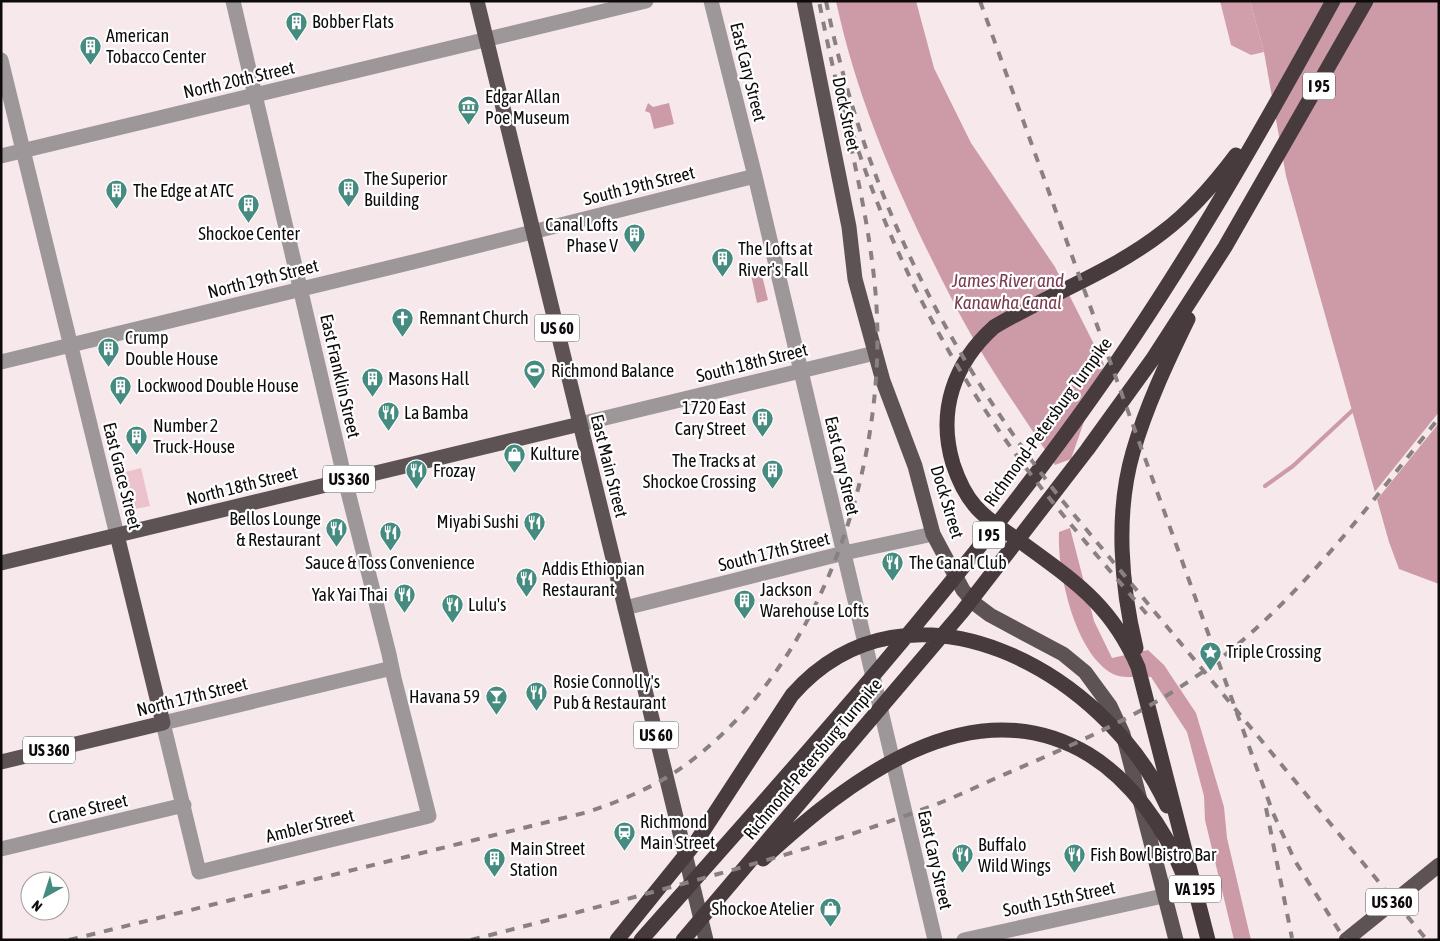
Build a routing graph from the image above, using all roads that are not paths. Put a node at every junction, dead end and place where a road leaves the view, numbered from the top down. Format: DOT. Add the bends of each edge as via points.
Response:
graph roads {
  1 [pos="233,1"];
  2 [pos="476,1"];
  3 [pos="646,1"];
  4 [pos="711,1"];
  5 [pos="804,1"];
  6 [pos="1333,1"];
  7 [pos="1366,1"];
  8 [pos="486,40"];
  9 [pos="1,60"];
  10 [pos="1283,91"];
  11 [pos="254,95"];
  12 [pos="24,151"];
  13 [pos="1,156"];
  14 [pos="755,176"];
  15 [pos="533,232"];
  16 [pos="1225,247"];
  17 [pos="300,288"];
  18 [pos="70,345"];
  19 [pos="875,353"];
  20 [pos="1,362"];
  21 [pos="801,371"];
  22 [pos="580,424"];
  23 [pos="345,480"];
  24 [pos="933,534"];
  25 [pos="118,535"];
  26 [pos="844,553"];
  27 [pos="1,563"];
  28 [pos="625,608"];
  29 [pos="392,668"];
  30 [pos="163,723"];
  31 [pos="1,762"];
  32 [pos="184,805"];
  33 [pos="429,816"];
  34 [pos="1182,839"];
  35 [pos="1,849"];
  36 [pos="1439,865"];
  37 [pos="200,872"];
  38 [pos="1163,896"];
  39 [pos="714,904"];
  40 [pos="1207,936"];
  41 [pos="1177,937"];
  42 [pos="617,940"];
  43 [pos="642,940"];
  44 [pos="683,940"];
  45 [pos="706,940"];
  46 [pos="935,940"];
  47 [pos="964,940"];
  48 [pos="1346,940"];
  1 -- 11 [label="street, East Franklin Street"];
  2 -- 8 [label="main road, East Main Street / US 60"];
  3 -- 8 [label="street, North 20th Street"];
  4 -- 14 [label="street, East Cary Street"];
  5 -- 19 [label="main road, Dock Street" via="849,227 855,279"];
  6 -- 10 [label="highway, Richmond-Petersburg Turnpike / I 95"];
  7 -- 16 [label="highway, Richmond-Petersburg Turnpike / I 95"];
  8 -- 11 [label="street, North 20th Street"];
  8 -- 15 [label="main road, East Main Street / US 60"];
  9 -- 12 [label="street, East Grace Street"];
  10 -- 40 [label="highway" via="1228,166 1163,232 1107,268 1009,318 978,341 957,373 947,411 950,454 958,477 976,507 1096,600 1128,643 1138,667"];
  10 -- 43 [label="highway, Richmond-Petersburg Turnpike / I 95" via="1150,312 1036,474 926,613"];
  11 -- 12 [label="street, North 20th Street"];
  11 -- 17 [label="street, East Franklin Street"];
  12 -- 13 [label="street, North 20th Street"];
  12 -- 18 [label="street, East Grace Street"];
  14 -- 15 [label="street, South 19th Street"];
  14 -- 21 [label="street, East Cary Street"];
  15 -- 17 [label="street, North 19th Street"];
  15 -- 22 [label="main road, East Main Street / US 60"];
  16 -- 34 [label="highway" via="1164,372 1133,453 1125,493 1122,539 1126,599"];
  16 -- 39 [label="highway, Richmond-Petersburg Turnpike / I 95" via="1152,360 1036,519 962,612"];
  17 -- 18 [label="street, North 19th Street"];
  17 -- 23 [label="street, East Franklin Street"];
  18 -- 20 [label="street, North 19th Street"];
  18 -- 25 [label="street, East Grace Street"];
  19 -- 21 [label="street, South 18th Street"];
  19 -- 24 [label="main road, Dock Street" via="915,466"];
  21 -- 22 [label="street, South 18th Street"];
  21 -- 26 [label="street, East Cary Street"];
  22 -- 23 [label="main road, North 18th Street / US 360"];
  22 -- 28 [label="main road, East Main Street / US 60"];
  23 -- 25 [label="main road, North 18th Street / US 360"];
  23 -- 29 [label="street, East Franklin Street"];
  24 -- 26 [label="street, South 17th Street"];
  24 -- 38 [label="main road, Dock Street" via="963,590 974,603 1073,662 1098,687 1123,734"];
  25 -- 27 [label="main road, North 18th Street / US 360"];
  25 -- 30 [label="main road, East Grace Street"];
  26 -- 28 [label="street, South 17th Street"];
  26 -- 46 [label="street, East Cary Street"];
  28 -- 45 [label="main road, East Main Street / US 60"];
  29 -- 30 [label="street, North 17th Street"];
  29 -- 33 [label="street, East Franklin Street"];
  30 -- 31 [label="main road, North 17th Street / US 360"];
  30 -- 32 [label="street, East Grace Street"];
  32 -- 35 [label="street, Crane Street"];
  32 -- 37 [label="street, East Grace Street"];
  33 -- 37 [label="street, Ambler Street"];
  34 -- 40 [label="highway, VA 195"];
  34 -- 42 [label="highway" via="1158,787 1138,756 1112,726 1058,681 1009,654 950,635 922,633 871,640 827,662 792,695 696,842"];
  36 -- 48 [label="main road, US 360"];
  38 -- 41 [label="main road, Dock Street"];
  38 -- 47 [label="street, South 15th Street"];
  39 -- 40 [label="highway" via="802,823 862,778 895,760 958,735 990,729 1023,730 1078,748 1102,763 1129,788 1176,857"];
  39 -- 44 [label="highway, Richmond-Petersburg Turnpike / I 95"];
}
